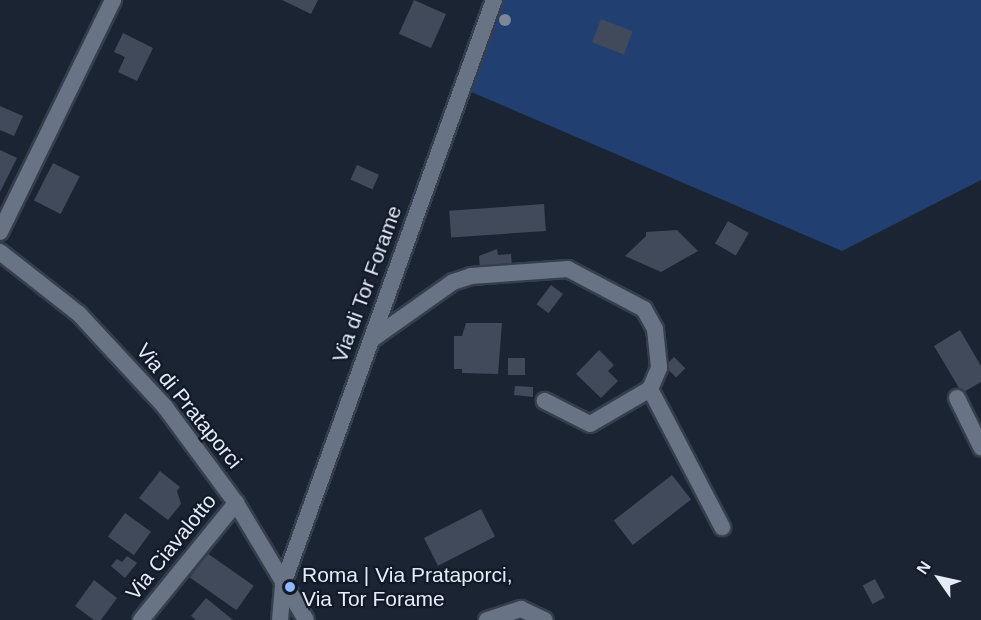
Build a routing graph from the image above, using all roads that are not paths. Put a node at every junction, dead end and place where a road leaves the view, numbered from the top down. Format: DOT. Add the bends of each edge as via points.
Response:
graph roads {
  1 [pos="113,0"];
  2 [pos="494,0"];
  3 [pos="0,232"];
  4 [pos="0,252"];
  5 [pos="371,340"];
  6 [pos="650,388"];
  7 [pos="957,398"];
  8 [pos="545,401"];
  9 [pos="981,447"];
  10 [pos="236,503"];
  11 [pos="722,527"];
  12 [pos="283,584"];
  13 [pos="141,620"];
  14 [pos="280,620"];
  15 [pos="306,620"];
  16 [pos="487,620"];
  17 [pos="545,620"];
  1 -- 3 [label="street"];
  2 -- 5 [label="street, Via di Tor Forame"];
  4 -- 10 [label="street, Via di Prataporci" via="57,294 119,355 192,439"];
  5 -- 6 [label="street" via="462,278 568,269 635,302 649,314 659,368"];
  5 -- 12 [label="street, Via di Tor Forame"];
  6 -- 8 [label="street" via="590,424"];
  6 -- 11 [label="street"];
  7 -- 9 [label="street"];
  10 -- 12 [label="street, Via di Prataporci"];
  10 -- 13 [label="street, Via Ciavalotto"];
  12 -- 14 [label="street, Via di Tor Forame"];
  12 -- 15 [label="street, Via di Prataporci"];
  16 -- 17 [label="street" via="521,609"];
}
